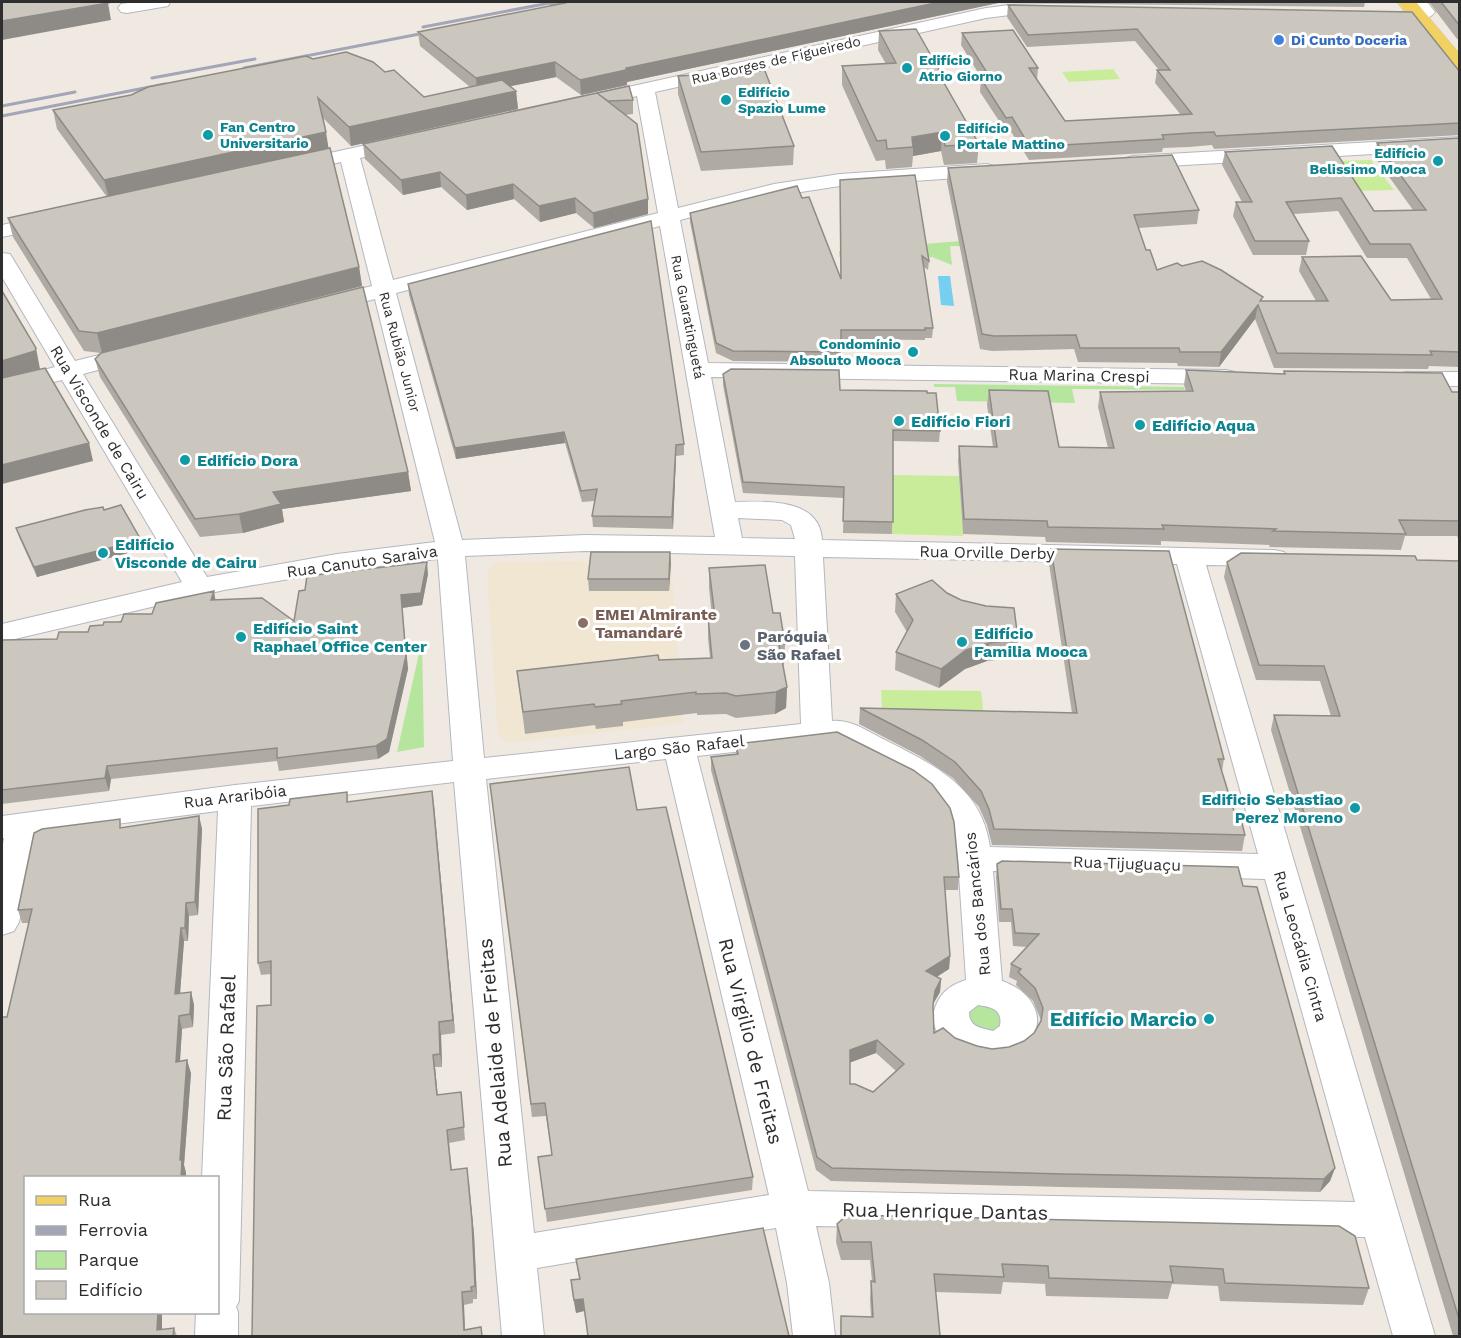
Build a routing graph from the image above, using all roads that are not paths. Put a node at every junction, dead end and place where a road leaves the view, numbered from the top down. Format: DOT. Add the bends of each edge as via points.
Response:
graph roads {
  1 [pos="162,2"];
  2 [pos="965,2"];
  3 [pos="1406,2"];
  4 [pos="127,8"];
  5 [pos="1375,9"];
  6 [pos="1420,10"];
  7 [pos="1068,11"];
  8 [pos="986,13"];
  9 [pos="1460,67"];
  10 [pos="645,89"];
  11 [pos="574,105"];
  12 [pos="420,139"];
  13 [pos="1460,143"];
  14 [pos="349,155"];
  15 [pos="1116,162"];
  16 [pos="1008,169"];
  17 [pos="277,170"];
  18 [pos="70,216"];
  19 [pos="669,217"];
  20 [pos="2,231"];
  21 [pos="2,259"];
  22 [pos="384,290"];
  23 [pos="311,309"];
  24 [pos="151,349"];
  25 [pos="70,370"];
  26 [pos="698,370"];
  27 [pos="1253,377"];
  28 [pos="1382,378"];
  29 [pos="1460,379"];
  30 [pos="2,388"];
  31 [pos="723,510"];
  32 [pos="730,546"];
  33 [pos="808,548"];
  34 [pos="451,549"];
  35 [pos="1189,556"];
  36 [pos="1295,558"];
  37 [pos="198,586"];
  38 [pos="2,633"];
  39 [pos="817,732"];
  40 [pos="679,747"];
  41 [pos="470,770"];
  42 [pos="235,796"];
  43 [pos="13,826"];
  44 [pos="975,860"];
  45 [pos="1278,867"];
  46 [pos="2,922"];
  47 [pos="986,991"];
  48 [pos="792,1208"];
  49 [pos="1380,1220"];
  50 [pos="514,1254"];
  51 [pos="219,1271"];
  52 [pos="217,1314"];
  53 [pos="216,1336"];
  54 [pos="523,1336"];
  55 [pos="814,1336"];
  56 [pos="1414,1336"];
  1 -- 4 [label="street"];
  2 -- 8 [label="street"];
  3 -- 6 [label="main road"];
  5 -- 6 [label="street"];
  6 -- 9 [label="main road"];
  7 -- 8 [label="street, Rua Borges de Figueiredo"];
  8 -- 10 [label="street, Rua Borges de Figueiredo"];
  10 -- 11 [label="street, Rua Borges de Figueiredo"];
  10 -- 19 [label="street, Rua Guaratinguetá"];
  12 -- 14 [label="street"];
  13 -- 15 [label="street"];
  14 -- 17 [label="street"];
  14 -- 22 [label="street, Rua Rubião Junior"];
  16 -- 19 [label="street" via="806,184"];
  18 -- 20 [label="street"];
  19 -- 22 [label="street"];
  19 -- 26 [label="street, Rua Guaratinguetá"];
  21 -- 25 [label="street, Rua Visconde de Cairu"];
  22 -- 23 [label="street"];
  22 -- 34 [label="street, Rua Rubião Junior"];
  24 -- 25 [label="street"];
  25 -- 30 [label="street"];
  25 -- 37 [label="street, Rua Visconde de Cairu"];
  26 -- 27 [label="street, Rua Marina Crespi"];
  26 -- 31 [label="street, Rua Guaratinguetá"];
  28 -- 29 [label="street"];
  31 -- 32 [label="street, Rua Guaratinguetá"];
  31 -- 33 [label="street" via="789,513 805,524"];
  32 -- 33 [label="street, Rua Orville Derby"];
  32 -- 34 [label="street, Rua Canuto Saraiva" via="583,544"];
  33 -- 35 [label="street, Rua Orville Derby"];
  33 -- 39 [label="street"];
  34 -- 37 [label="street, Rua Canuto Saraiva"];
  34 -- 41 [label="street"];
  35 -- 36 [label="street, Rua Orville Derby"];
  35 -- 45 [label="street, Rua Leocádia Cintra"];
  37 -- 38 [label="street, Rua Canuto Saraiva"];
  39 -- 40 [label="street, Largo São Rafael"];
  39 -- 44 [label="street, Rua dos Bancários" via="839,730 853,735 924,773 943,788 966,817"];
  40 -- 41 [label="street, Largo São Rafael"];
  40 -- 48 [label="street, Rua Virgilio de Freitas"];
  41 -- 42 [label="street, Rua Araribóia"];
  41 -- 50 [label="street, Rua Adelaide de Freitas"];
  42 -- 43 [label="street, Rua Araribóia"];
  42 -- 51 [label="street, Rua São Rafael"];
  43 -- 46 [label="street"];
  44 -- 45 [label="street, Rua Tijuguaçu"];
  44 -- 47 [label="street, Rua dos Bancários"];
  45 -- 49 [label="street, Rua Leocádia Cintra"];
  48 -- 49 [label="street, Rua Henrique Dantas"];
  48 -- 50 [label="street, Rua Henrique Dantas"];
  48 -- 55 [label="street, Rua Virgilio de Freitas" via="808,1283"];
  49 -- 56 [label="street, Rua Leocádia Cintra"];
  50 -- 54 [label="street, Rua Adelaide de Freitas"];
  52 -- 53 [label="street"];
}
